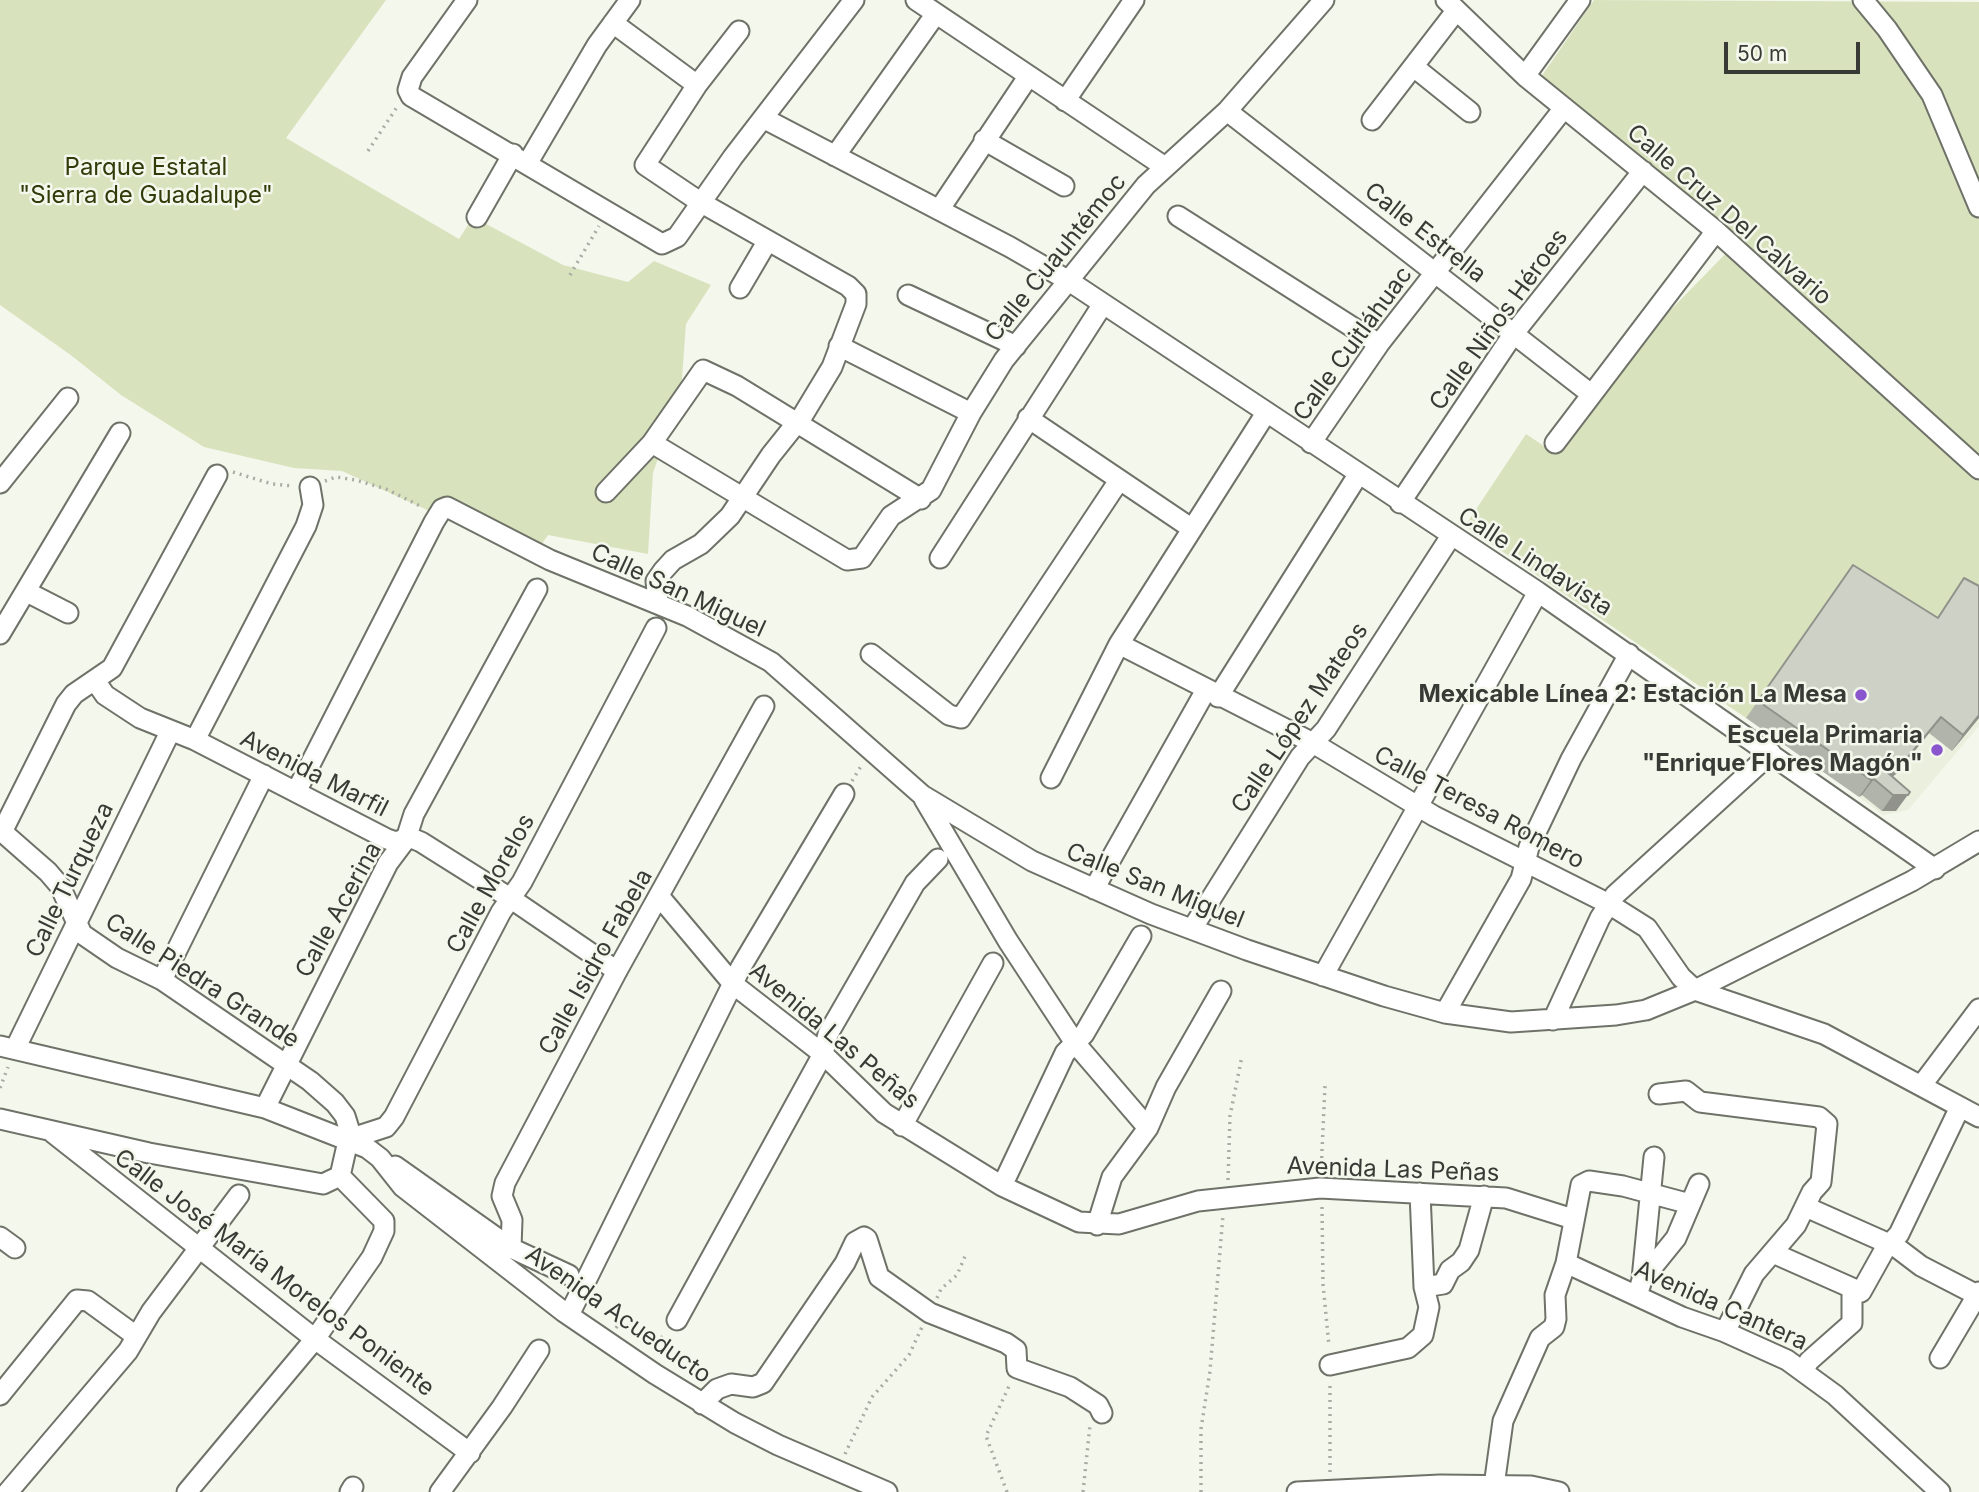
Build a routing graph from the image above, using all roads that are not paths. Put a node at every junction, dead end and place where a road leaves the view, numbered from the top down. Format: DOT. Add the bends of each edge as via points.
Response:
graph roads {
  1 [pos="467,0"];
  2 [pos="630,0"];
  3 [pos="916,0"];
  4 [pos="1134,0"];
  5 [pos="1324,0"];
  6 [pos="1580,0"];
  7 [pos="1863,0"];
  8 [pos="843,4"];
  9 [pos="1451,6"];
  10 [pos="935,15"];
  11 [pos="613,23"];
  12 [pos="739,31"];
  13 [pos="1413,67"];
  14 [pos="1525,76"];
  15 [pos="1028,77"];
  16 [pos="697,85"];
  17 [pos="1065,101"];
  18 [pos="1564,108"];
  19 [pos="1227,111"];
  20 [pos="1470,112"];
  21 [pos="763,118"];
  22 [pos="1372,121"];
  23 [pos="984,140"];
  24 [pos="835,156"];
  25 [pos="520,159"];
  26 [pos="1165,167"];
  27 [pos="1643,171"];
  28 [pos="1064,186"];
  29 [pos="700,202"];
  30 [pos="1979,207"];
  31 [pos="939,210"];
  32 [pos="1178,216"];
  33 [pos="477,217"];
  34 [pos="1716,231"];
  35 [pos="766,242"];
  36 [pos="1436,272"];
  37 [pos="1069,281"];
  38 [pos="740,288"];
  39 [pos="908,295"];
  40 [pos="1103,304"];
  41 [pos="1514,333"];
  42 [pos="1379,344"];
  43 [pos="839,346"];
  44 [pos="1016,346"];
  45 [pos="1591,394"];
  46 [pos="68,398"];
  47 [pos="971,413"];
  48 [pos="1266,413"];
  49 [pos="1028,418"];
  50 [pos="797,422"];
  51 [pos="120,433"];
  52 [pos="652,443"];
  53 [pos="1311,443"];
  54 [pos="1555,443"];
  55 [pos="1979,469"];
  56 [pos="217,475"];
  57 [pos="1358,475"];
  58 [pos="1118,482"];
  59 [pos="0,483"];
  60 [pos="312,485"];
  61 [pos="607,492"];
  62 [pos="743,496"];
  63 [pos="920,499"];
  64 [pos="1400,503"];
  65 [pos="1191,528"];
  66 [pos="1451,536"];
  67 [pos="940,558"];
  68 [pos="537,589"];
  69 [pos="27,592"];
  70 [pos="1538,592"];
  71 [pos="657,603"];
  72 [pos="68,613"];
  73 [pos="656,628"];
  74 [pos="0,634"];
  75 [pos="1119,644"];
  76 [pos="871,654"];
  77 [pos="1629,654"];
  78 [pos="96,682"];
  79 [pos="1212,693"];
  80 [pos="764,706"];
  81 [pos="170,732"];
  82 [pos="195,740"];
  83 [pos="1312,743"];
  84 [pos="1771,753"];
  85 [pos="264,775"];
  86 [pos="1051,778"];
  87 [pos="296,792"];
  88 [pos="844,794"];
  89 [pos="922,795"];
  90 [pos="1417,807"];
  91 [pos="1,831"];
  92 [pos="406,839"];
  93 [pos="1979,841"];
  94 [pos="938,859"];
  95 [pos="1526,863"];
  96 [pos="1935,869"];
  97 [pos="1094,889"];
  98 [pos="659,896"];
  99 [pos="510,898"];
  100 [pos="1609,904"];
  101 [pos="75,922"];
  102 [pos="1192,929"];
  103 [pos="1141,936"];
  104 [pos="993,962"];
  105 [pos="617,971"];
  106 [pos="1323,976"];
  107 [pos="162,980"];
  108 [pos="733,984"];
  109 [pos="1695,990"];
  110 [pos="1221,991"];
  111 [pos="1979,1009"];
  112 [pos="1446,1013"];
  113 [pos="1553,1020"];
  114 [pos="1075,1043"];
  115 [pos="7,1048"];
  116 [pos="823,1054"];
  117 [pos="285,1063"];
  118 [pos="1921,1086"];
  119 [pos="1659,1094"];
  120 [pos="1960,1107"];
  121 [pos="265,1108"];
  122 [pos="1979,1116"];
  123 [pos="0,1119"];
  124 [pos="902,1126"];
  125 [pos="1148,1128"];
  126 [pos="49,1130"];
  127 [pos="349,1139"];
  128 [pos="1654,1157"];
  129 [pos="380,1158"];
  130 [pos="340,1176"];
  131 [pos="1699,1184"];
  132 [pos="1002,1186"];
  133 [pos="1420,1193"];
  134 [pos="1650,1193"];
  135 [pos="239,1195"];
  136 [pos="1484,1196"];
  137 [pos="1690,1204"];
  138 [pos="1806,1207"];
  139 [pos="1573,1219"];
  140 [pos="1097,1225"];
  141 [pos="1890,1244"];
  142 [pos="512,1248"];
  143 [pos="200,1250"];
  144 [pos="1773,1253"];
  145 [pos="1566,1263"];
  146 [pos="569,1275"];
  147 [pos="1424,1287"];
  148 [pos="1640,1288"];
  149 [pos="1852,1290"];
  150 [pos="1978,1295"];
  151 [pos="569,1315"];
  152 [pos="677,1320"];
  153 [pos="1725,1332"];
  154 [pos="136,1336"];
  155 [pos="315,1339"];
  156 [pos="538,1350"];
  157 [pos="1940,1359"];
  158 [pos="1330,1365"];
  159 [pos="1804,1370"];
  160 [pos="0,1395"];
  161 [pos="702,1404"];
  162 [pos="1102,1413"];
  163 [pos="470,1453"];
  164 [pos="1494,1486"];
  165 [pos="8,1492"];
  166 [pos="187,1492"];
  167 [pos="440,1492"];
  168 [pos="887,1492"];
  169 [pos="1297,1492"];
  170 [pos="1559,1492"];
  171 [pos="1940,1492"];
  1 -- 25 [label="street" via="412,77 408,90 417,100"];
  2 -- 11 [label="street"];
  3 -- 10 [label="street"];
  4 -- 17 [label="street"];
  5 -- 19 [label="street, Calle Cuauhtémoc"];
  6 -- 14 [label="street"];
  7 -- 30 [label="street" via="1931,95"];
  8 -- 21 [label="street"];
  9 -- 13 [label="street"];
  9 -- 14 [label="street, Calle Cruz Del Calvario"];
  10 -- 15 [label="street"];
  10 -- 24 [label="street"];
  11 -- 16 [label="street"];
  11 -- 25 [label="street"];
  12 -- 16 [label="street"];
  13 -- 20 [label="street"];
  13 -- 22 [label="street"];
  14 -- 18 [label="street, Calle Cruz Del Calvario"];
  15 -- 17 [label="street"];
  15 -- 23 [label="street"];
  16 -- 29 [label="street" via="645,165"];
  17 -- 26 [label="street"];
  18 -- 27 [label="street, Calle Cruz Del Calvario"];
  18 -- 36 [label="street, Calle Cuitláhuac"];
  19 -- 26 [label="street, Calle Cuauhtémoc"];
  19 -- 36 [label="street, Calle Estrella"];
  21 -- 24 [label="street, Calle Lindavista"];
  21 -- 29 [label="street"];
  23 -- 28 [label="street"];
  23 -- 31 [label="street"];
  24 -- 31 [label="street, Calle Lindavista"];
  25 -- 29 [label="street" via="654,240 669,244"];
  25 -- 33 [label="street"];
  26 -- 37 [label="street, Calle Cuauhtémoc"];
  27 -- 34 [label="street, Calle Cruz Del Calvario"];
  27 -- 41 [label="street, Calle Niños Héroes"];
  29 -- 35 [label="street"];
  31 -- 37 [label="street, Calle Lindavista"];
  32 -- 42 [label="street"];
  34 -- 45 [label="street"];
  34 -- 55 [label="street, Calle Cruz Del Calvario"];
  35 -- 38 [label="street"];
  35 -- 43 [label="street" via="856,294"];
  36 -- 41 [label="street, Calle Estrella"];
  36 -- 42 [label="street, Calle Cuitláhuac"];
  37 -- 40 [label="street, Calle Lindavista"];
  37 -- 44 [label="street, Calle Cuauhtémoc"];
  39 -- 44 [label="street"];
  40 -- 48 [label="street, Calle Lindavista"];
  40 -- 49 [label="street"];
  41 -- 45 [label="street, Calle Estrella"];
  41 -- 64 [label="street, Calle Niños Héroes"];
  42 -- 53 [label="street, Calle Cuitláhuac"];
  43 -- 47 [label="street"];
  43 -- 50 [label="street" via="832,367"];
  44 -- 47 [label="street, Calle Cuauhtémoc"];
  45 -- 54 [label="street"];
  46 -- 59 [label="street"];
  47 -- 63 [label="street, Calle Cuauhtémoc" via="938,480"];
  48 -- 53 [label="street, Calle Lindavista"];
  48 -- 65 [label="street"];
  49 -- 58 [label="street"];
  49 -- 67 [label="street"];
  50 -- 52 [label="street" via="702,370"];
  50 -- 62 [label="street"];
  50 -- 63 [label="street"];
  51 -- 69 [label="street"];
  52 -- 61 [label="street"];
  52 -- 62 [label="street"];
  53 -- 57 [label="street, Calle Lindavista"];
  56 -- 78 [label="street" via="112,668"];
  57 -- 64 [label="street, Calle Lindavista"];
  57 -- 79 [label="street"];
  58 -- 65 [label="street"];
  58 -- 76 [label="street" via="958,720"];
  60 -- 82 [label="street" via="313,505 306,526"];
  62 -- 63 [label="street, Calle Cuauhtémoc" via="852,561 862,558 891,516"];
  62 -- 71 [label="street" via="718,530 663,571 656,581"];
  64 -- 66 [label="street, Calle Lindavista"];
  65 -- 75 [label="street"];
  66 -- 70 [label="street, Calle Lindavista"];
  66 -- 83 [label="street, Calle López Mateos" via="1326,729"];
  68 -- 92 [label="street, Calle Acerina" via="414,814"];
  69 -- 72 [label="street"];
  69 -- 74 [label="street"];
  70 -- 77 [label="street, Calle Lindavista"];
  70 -- 90 [label="street"];
  71 -- 87 [label="street, Calle San Miguel" via="550,560 451,508 442,509"];
  71 -- 89 [label="street, Calle San Miguel" via="771,662"];
  73 -- 99 [label="street, Calle Morelos"];
  75 -- 79 [label="street, Calle Teresa Romero"];
  75 -- 86 [label="street"];
  77 -- 84 [label="street, Calle Lindavista"];
  77 -- 95 [label="street" via="1571,759 1529,847"];
  78 -- 81 [label="street, Avenida Marfil" via="115,702"];
  78 -- 91 [label="street" via="66,704"];
  79 -- 83 [label="street, Calle Teresa Romero"];
  79 -- 97 [label="street"];
  80 -- 98 [label="street, Calle Isidro Fabela"];
  81 -- 82 [label="street, Avenida Marfil"];
  81 -- 101 [label="street, Calle Turqueza"];
  82 -- 85 [label="street, Avenida Marfil"];
  83 -- 90 [label="street, Calle Teresa Romero"];
  83 -- 102 [label="street, Calle López Mateos"];
  84 -- 96 [label="street, Calle Lindavista"];
  84 -- 100 [label="street"];
  85 -- 87 [label="street, Avenida Marfil"];
  85 -- 107 [label="street"];
  87 -- 92 [label="street, Avenida Marfil" via="387,839"];
  88 -- 108 [label="street"];
  89 -- 97 [label="street, Calle San Miguel" via="1012,850"];
  89 -- 114 [label="street"];
  90 -- 95 [label="street, Calle Teresa Romero"];
  90 -- 106 [label="street"];
  91 -- 101 [label="street, Calle Piedra Grande" via="60,886"];
  92 -- 99 [label="street, Avenida Marfil" via="421,842"];
  92 -- 117 [label="street, Calle Acerina" via="388,863"];
  93 -- 96 [label="street, Calle San Miguel"];
  94 -- 116 [label="street" via="915,883 824,1041"];
  95 -- 100 [label="street, Calle Teresa Romero"];
  95 -- 112 [label="street"];
  96 -- 109 [label="street, Calle San Miguel"];
  97 -- 102 [label="street, Calle San Miguel"];
  98 -- 105 [label="street, Calle Isidro Fabela"];
  98 -- 108 [label="street, Avenida Las Peñas"];
  99 -- 105 [label="street, Avenida Marfil"];
  99 -- 127 [label="street, Calle Morelos" via="394,1117 386,1127"];
  100 -- 109 [label="street, Calle Teresa Romero" via="1647,928"];
  100 -- 113 [label="street"];
  101 -- 107 [label="street, Calle Piedra Grande" via="82,934 107,952"];
  101 -- 115 [label="street, Calle Turqueza"];
  102 -- 106 [label="street, Calle San Miguel"];
  103 -- 114 [label="street"];
  104 -- 124 [label="street"];
  105 -- 142 [label="street, Calle Isidro Fabela" via="505,1183 502,1196 512,1220"];
  106 -- 112 [label="street, Calle San Miguel"];
  107 -- 117 [label="street, Calle Piedra Grande"];
  108 -- 116 [label="street, Avenida Las Peñas"];
  108 -- 151 [label="street"];
  109 -- 113 [label="street, Calle San Miguel" via="1646,1010"];
  109 -- 118 [label="street" via="1824,1034"];
  110 -- 125 [label="street"];
  111 -- 118 [label="street"];
  112 -- 113 [label="street, Calle San Miguel" via="1511,1022"];
  114 -- 125 [label="street"];
  114 -- 132 [label="street" via="1065,1053"];
  115 -- 121 [label="street, Avenida Acueducto"];
  116 -- 124 [label="street, Avenida Las Peñas"];
  116 -- 152 [label="street"];
  117 -- 121 [label="street, Calle Acerina"];
  117 -- 127 [label="street, Calle Piedra Grande" via="335,1103 350,1127"];
  118 -- 120 [label="street"];
  119 -- 138 [label="street" via="1686,1091 1700,1102 1825,1121 1821,1182"];
  120 -- 122 [label="street"];
  120 -- 141 [label="street"];
  121 -- 127 [label="street, Avenida Acueducto"];
  123 -- 126 [label="street"];
  124 -- 132 [label="street, Avenida Las Peñas"];
  125 -- 140 [label="street" via="1112,1177"];
  126 -- 130 [label="street" via="314,1183"];
  126 -- 143 [label="street, Calle José María Morelos Poniente"];
  127 -- 129 [label="street, Avenida Acueducto"];
  127 -- 130 [label="street"];
  128 -- 134 [label="street"];
  129 -- 142 [label="street"];
  129 -- 151 [label="street, Avenida Acueducto" via="402,1187"];
  130 -- 155 [label="street" via="379,1214 384,1231 372,1257"];
  131 -- 137 [label="street"];
  132 -- 140 [label="street, Avenida Las Peñas" via="1063,1216"];
  133 -- 136 [label="street, Avenida Las Peñas"];
  133 -- 140 [label="street, Avenida Las Peñas" via="1320,1188 1227,1197 1179,1205 1119,1224"];
  133 -- 147 [label="street"];
  134 -- 137 [label="street"];
  134 -- 139 [label="street" via="1584,1182"];
  134 -- 148 [label="street"];
  135 -- 143 [label="street"];
  136 -- 139 [label="street, Avenida Las Peñas" via="1516,1199"];
  136 -- 147 [label="street" via="1469,1250 1443,1284"];
  137 -- 148 [label="street" via="1676,1238"];
  138 -- 141 [label="street"];
  138 -- 144 [label="street"];
  139 -- 145 [label="street"];
  141 -- 149 [label="street" via="1863,1290"];
  141 -- 150 [label="street"];
  142 -- 146 [label="street"];
  143 -- 154 [label="street"];
  143 -- 155 [label="street, Calle José María Morelos Poniente"];
  144 -- 149 [label="street"];
  144 -- 153 [label="street" via="1754,1274"];
  145 -- 148 [label="street, Avenida Cantera"];
  145 -- 164 [label="street" via="1555,1295 1554,1327 1540,1338 1503,1421"];
  147 -- 158 [label="street" via="1429,1319 1413,1346"];
  148 -- 153 [label="street, Avenida Cantera"];
  149 -- 159 [label="street" via="1852,1323"];
  150 -- 157 [label="street"];
  151 -- 161 [label="street, Avenida Acueducto"];
  153 -- 159 [label="street, Avenida Cantera"];
  154 -- 160 [label="street" via="88,1301 76,1300"];
  154 -- 165 [label="street"];
  155 -- 163 [label="street, Calle José María Morelos Poniente"];
  155 -- 166 [label="street"];
  156 -- 163 [label="street"];
  159 -- 171 [label="street, Avenida Cantera"];
  161 -- 162 [label="street" via="717,1389 731,1384 753,1387 772,1375 855,1241 864,1237 879,1277 930,1312 1006,1343 1016,1350 1017,1368 1070,1387 1098,1405"];
  161 -- 168 [label="street, Avenida Acueducto" via="778,1445"];
  163 -- 167 [label="street"];
  164 -- 169 [label="street"];
  164 -- 170 [label="street"];
}
